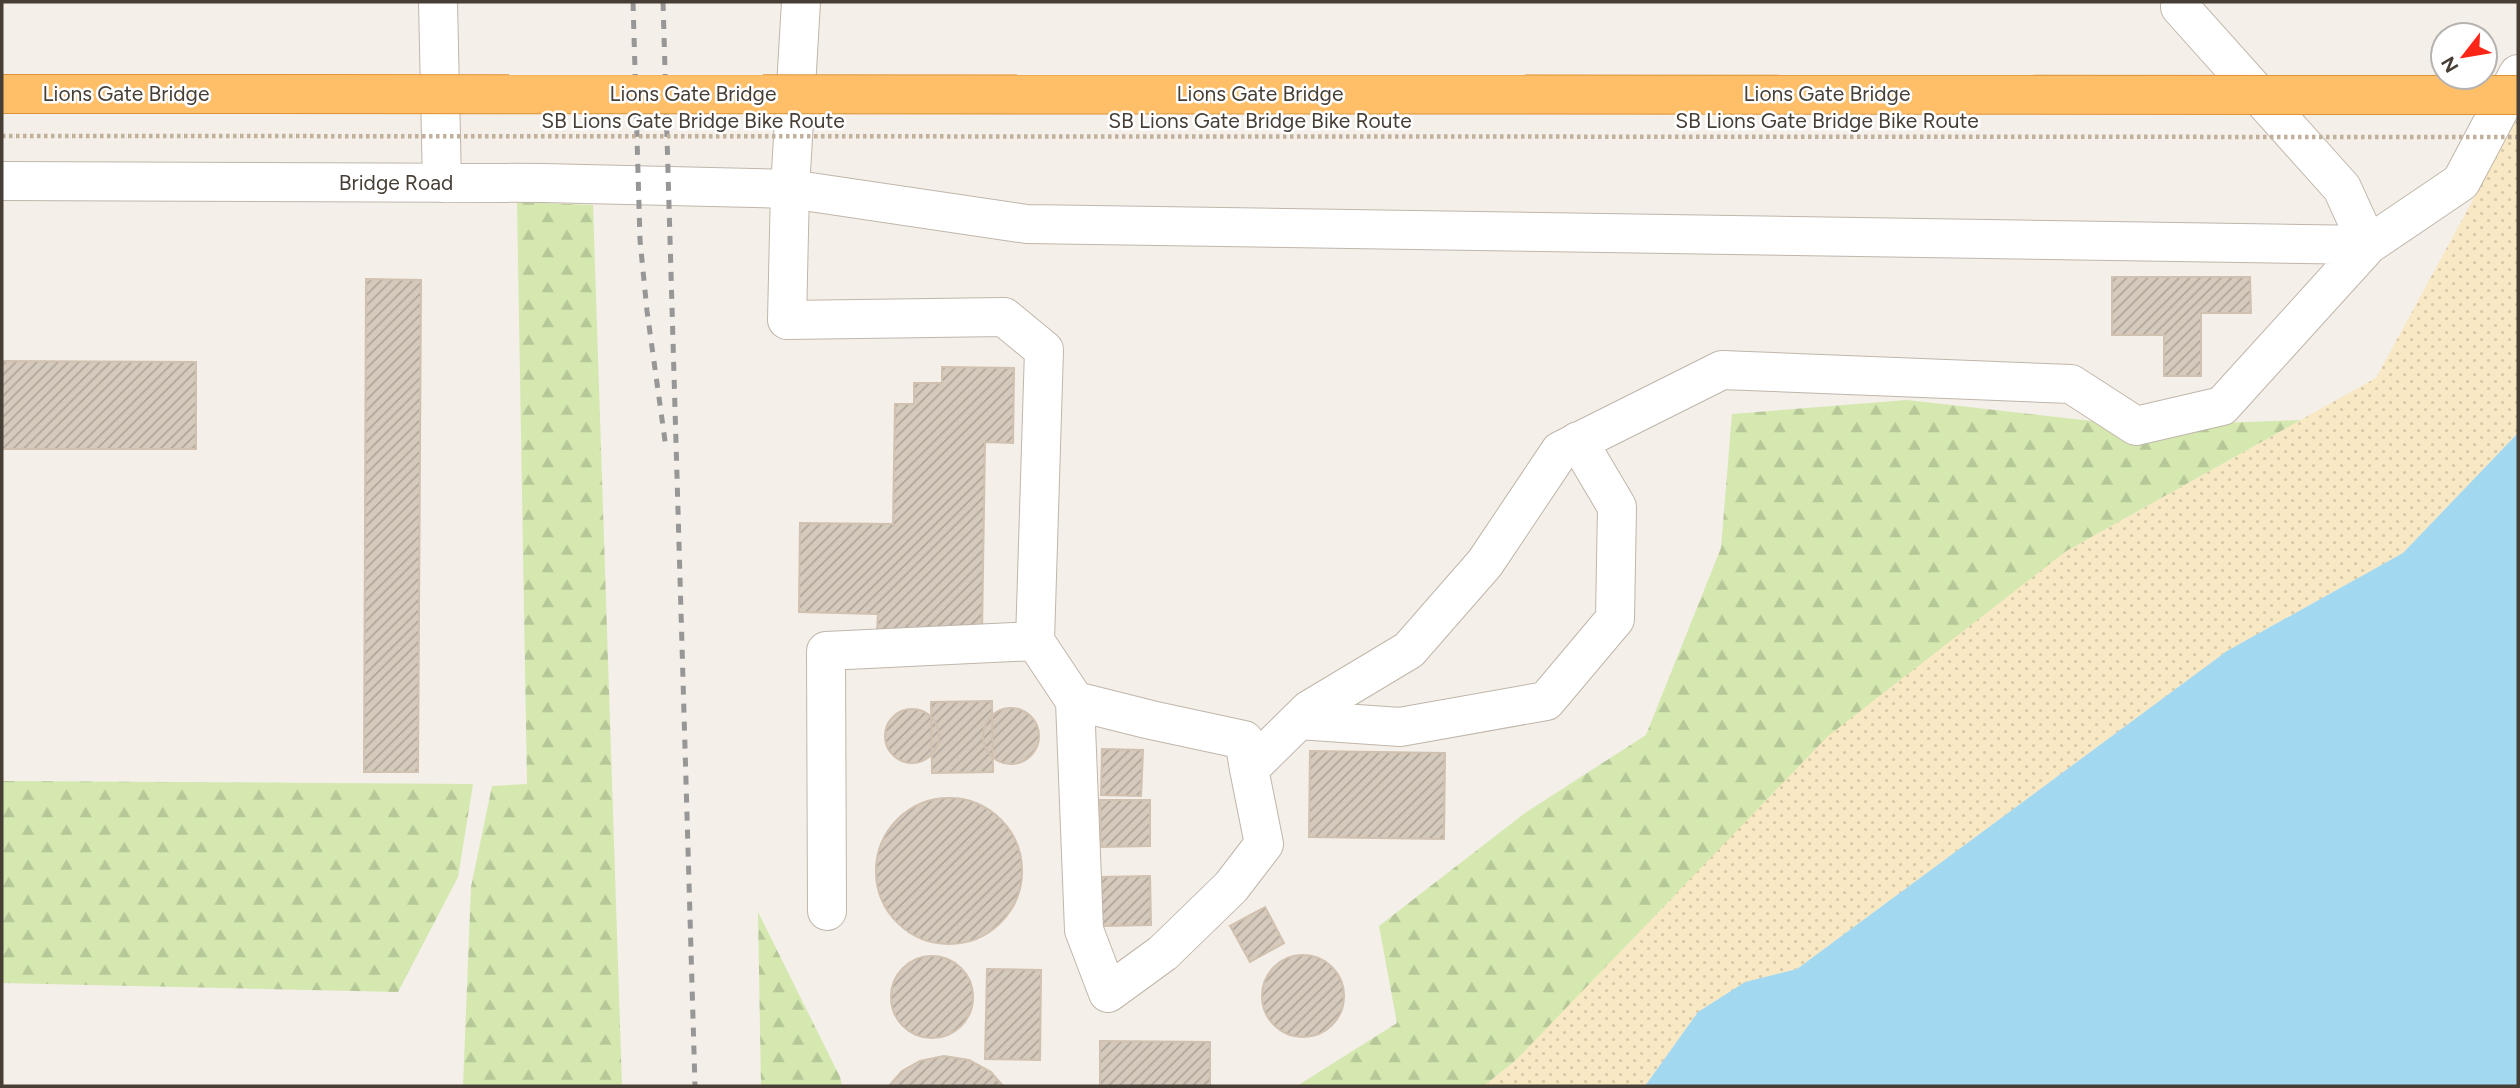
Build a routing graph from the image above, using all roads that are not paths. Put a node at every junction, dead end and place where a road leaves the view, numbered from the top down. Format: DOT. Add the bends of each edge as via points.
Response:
graph roads {
  1 [pos="438,2"];
  2 [pos="801,2"];
  3 [pos="2180,7"];
  4 [pos="2518,74"];
  5 [pos="2,94"];
  6 [pos="2518,94"];
  7 [pos="2,181"];
  8 [pos="442,183"];
  9 [pos="790,189"];
  10 [pos="2368,245"];
  11 [pos="1578,441"];
  12 [pos="1035,641"];
  13 [pos="1075,701"];
  14 [pos="1299,720"];
  15 [pos="1248,769"];
  16 [pos="827,911"];
  1 -- 8 [label="street"];
  2 -- 9 [label="street"];
  3 -- 10 [label="street" via="2342,188"];
  4 -- 10 [label="street" via="2461,182"];
  5 -- 6 [label="highway, Lions Gate Bridge, bridge"];
  7 -- 8 [label="street, Bridge Road"];
  8 -- 9 [label="street, Bridge Road"];
  9 -- 10 [label="street, Bridge Road" via="1027,224"];
  9 -- 12 [label="street" via="787,320 1004,317 1044,350"];
  10 -- 11 [label="street" via="2222,406 2136,426 2071,384 1722,370"];
  11 -- 14 [label="street" via="1560,451 1485,563 1409,650"];
  11 -- 14 [label="street" via="1617,507 1615,619 1546,701 1400,727"];
  12 -- 13 [label="street"];
  12 -- 16 [label="street" via="826,651"];
  13 -- 15 [label="street" via="1244,740"];
  13 -- 15 [label="street" via="1084,930 1108,993 1163,953 1231,887 1264,844"];
  14 -- 15 [label="street"];
}
